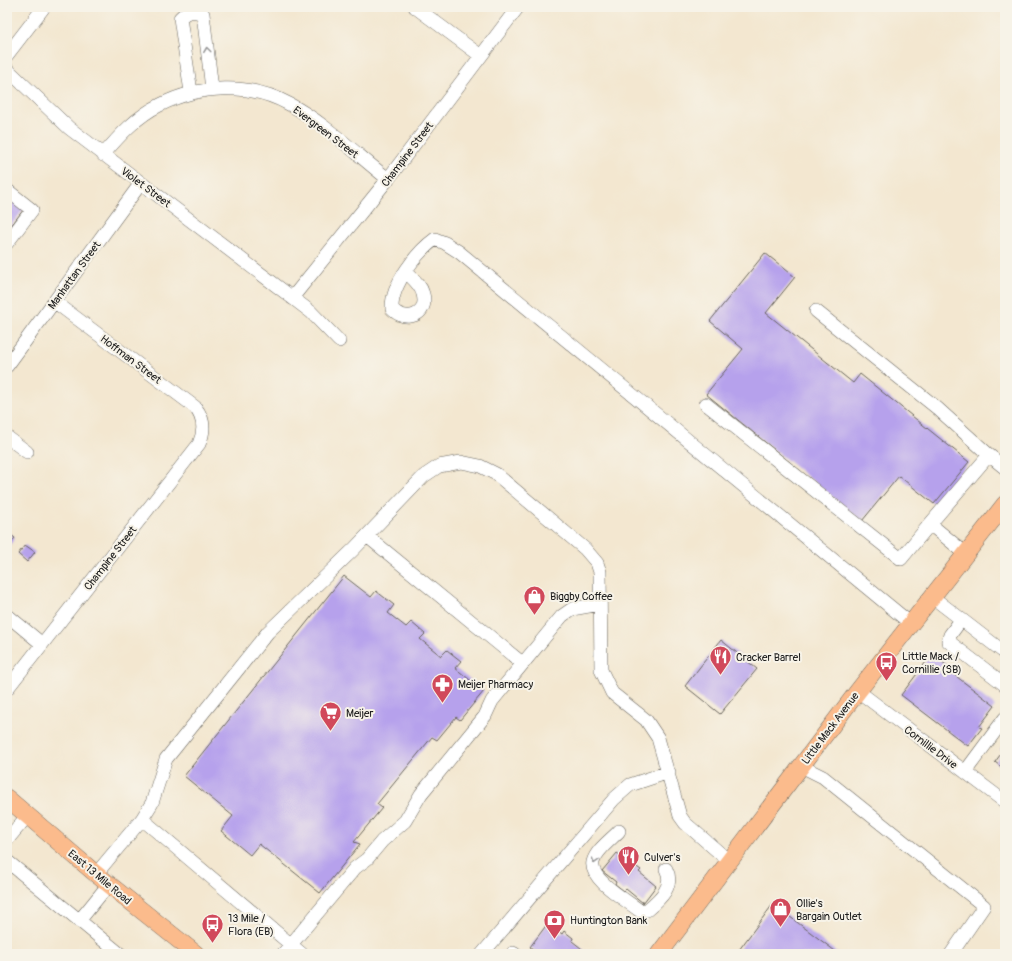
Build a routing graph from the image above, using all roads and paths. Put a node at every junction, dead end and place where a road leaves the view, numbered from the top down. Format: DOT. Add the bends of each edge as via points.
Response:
graph roads {
  1 [pos="44,7"];
  2 [pos="415,7"];
  3 [pos="518,7"];
  4 [pos="7,55"];
  5 [pos="481,56"];
  6 [pos="7,69"];
  7 [pos="212,89"];
  8 [pos="191,92"];
  9 [pos="103,155"];
  10 [pos="388,179"];
  11 [pos="141,183"];
  12 [pos="7,190"];
  13 [pos="7,243"];
  14 [pos="406,272"];
  15 [pos="292,298"];
  16 [pos="54,302"];
  17 [pos="816,311"];
  18 [pos="339,341"];
  19 [pos="7,366"];
  20 [pos="706,404"];
  21 [pos="203,421"];
  22 [pos="7,437"];
  23 [pos="27,452"];
  24 [pos="989,455"];
  25 [pos="1005,468"];
  26 [pos="1005,504"];
  27 [pos="930,524"];
  28 [pos="367,536"];
  29 [pos="966,554"];
  30 [pos="931,596"];
  31 [pos="600,604"];
  32 [pos="7,615"];
  33 [pos="961,620"];
  34 [pos="910,623"];
  35 [pos="42,644"];
  36 [pos="1005,653"];
  37 [pos="522,662"];
  38 [pos="1005,685"];
  39 [pos="7,689"];
  40 [pos="858,691"];
  41 [pos="1005,718"];
  42 [pos="801,766"];
  43 [pos="669,772"];
  44 [pos="965,772"];
  45 [pos="7,798"];
  46 [pos="1005,802"];
  47 [pos="28,816"];
  48 [pos="142,819"];
  49 [pos="619,832"];
  50 [pos="7,840"];
  51 [pos="729,861"];
  52 [pos="7,862"];
  53 [pos="666,868"];
  54 [pos="96,874"];
  55 [pos="109,884"];
  56 [pos="79,921"];
  57 [pos="287,949"];
  58 [pos="120,954"];
  59 [pos="196,954"];
  60 [pos="302,954"];
  61 [pos="482,954"];
  62 [pos="659,954"];
  63 [pos="951,954"];
  1 -- 4 [label="street"];
  2 -- 5 [label="street"];
  3 -- 5 [label="street, Champine Street"];
  5 -- 10 [label="street, Champine Street"];
  6 -- 9 [label="street, Violet Street" via="43,105"];
  7 -- 8 [label="street, Evergreen Street"];
  7 -- 8 [label="street, one-way" via="203,14 195,10 186,12 180,18"];
  7 -- 10 [label="street, Evergreen Street" via="244,90 288,104 314,120"];
  8 -- 9 [label="street, Evergreen Street" via="159,105 117,139"];
  9 -- 11 [label="street, Violet Street"];
  10 -- 15 [label="street, Champine Street"];
  11 -- 15 [label="street, Violet Street"];
  11 -- 16 [label="street, Manhattan Street"];
  12 -- 13 [label="street" via="32,210"];
  14 -- 34 [label="street" via="426,246 435,239 459,252"];
  15 -- 18 [label="street, Violet Street" via="315,316"];
  16 -- 19 [label="street, Manhattan Street"];
  16 -- 21 [label="street, Hoffman Street" via="195,408"];
  17 -- 24 [label="street" via="937,408"];
  20 -- 27 [label="street" via="901,560"];
  21 -- 35 [label="street, Champine Street" via="199,444"];
  22 -- 23 [label="street"];
  24 -- 25 [label="street"];
  24 -- 27 [label="street"];
  26 -- 29 [label="main road, Little Mack Avenue"];
  27 -- 29 [label="street"];
  28 -- 31 [label="street" via="424,476 439,466 461,462 480,466 496,474 585,549 598,563"];
  28 -- 37 [label="street"];
  28 -- 48 [label="street" via="268,632 166,759 152,803"];
  29 -- 30 [label="main road, Little Mack Avenue"];
  30 -- 33 [label="street"];
  30 -- 34 [label="main road, Little Mack Avenue"];
  31 -- 37 [label="street" via="572,609 562,616"];
  31 -- 43 [label="street" via="601,670 606,683 612,693 646,720 658,738"];
  32 -- 35 [label="street"];
  33 -- 36 [label="street"];
  33 -- 38 [label="street" via="948,641"];
  34 -- 40 [label="main road, Little Mack Avenue"];
  35 -- 39 [label="street, Champine Street"];
  37 -- 57 [label="street" via="492,701 478,726 421,794 405,820 355,868"];
  40 -- 42 [label="main road, Little Mack Avenue"];
  40 -- 44 [label="street, Cornillie Drive"];
  41 -- 44 [label="street"];
  42 -- 51 [label="main road, Little Mack Avenue"];
  42 -- 63 [label="street" via="823,777 984,906"];
  43 -- 51 [label="street" via="680,816"];
  43 -- 61 [label="street" via="630,785 614,799"];
  44 -- 46 [label="street, Cornillie Drive"];
  45 -- 47 [label="main road, East 13 Mile Road"];
  47 -- 50 [label="street"];
  47 -- 54 [label="main road, East 13 Mile Road"];
  48 -- 54 [label="street"];
  48 -- 57 [label="street"];
  49 -- 53 [label="street, one-way" via="593,862 593,871 601,882 640,911 647,910 669,884 670,876"];
  51 -- 62 [label="main road, Little Mack Avenue"];
  52 -- 56 [label="street"];
  54 -- 55 [label="main road, East 13 Mile Road"];
  55 -- 56 [label="street"];
  55 -- 59 [label="main road, East 13 Mile Road"];
  56 -- 58 [label="street"];
  57 -- 60 [label="street"];
}
